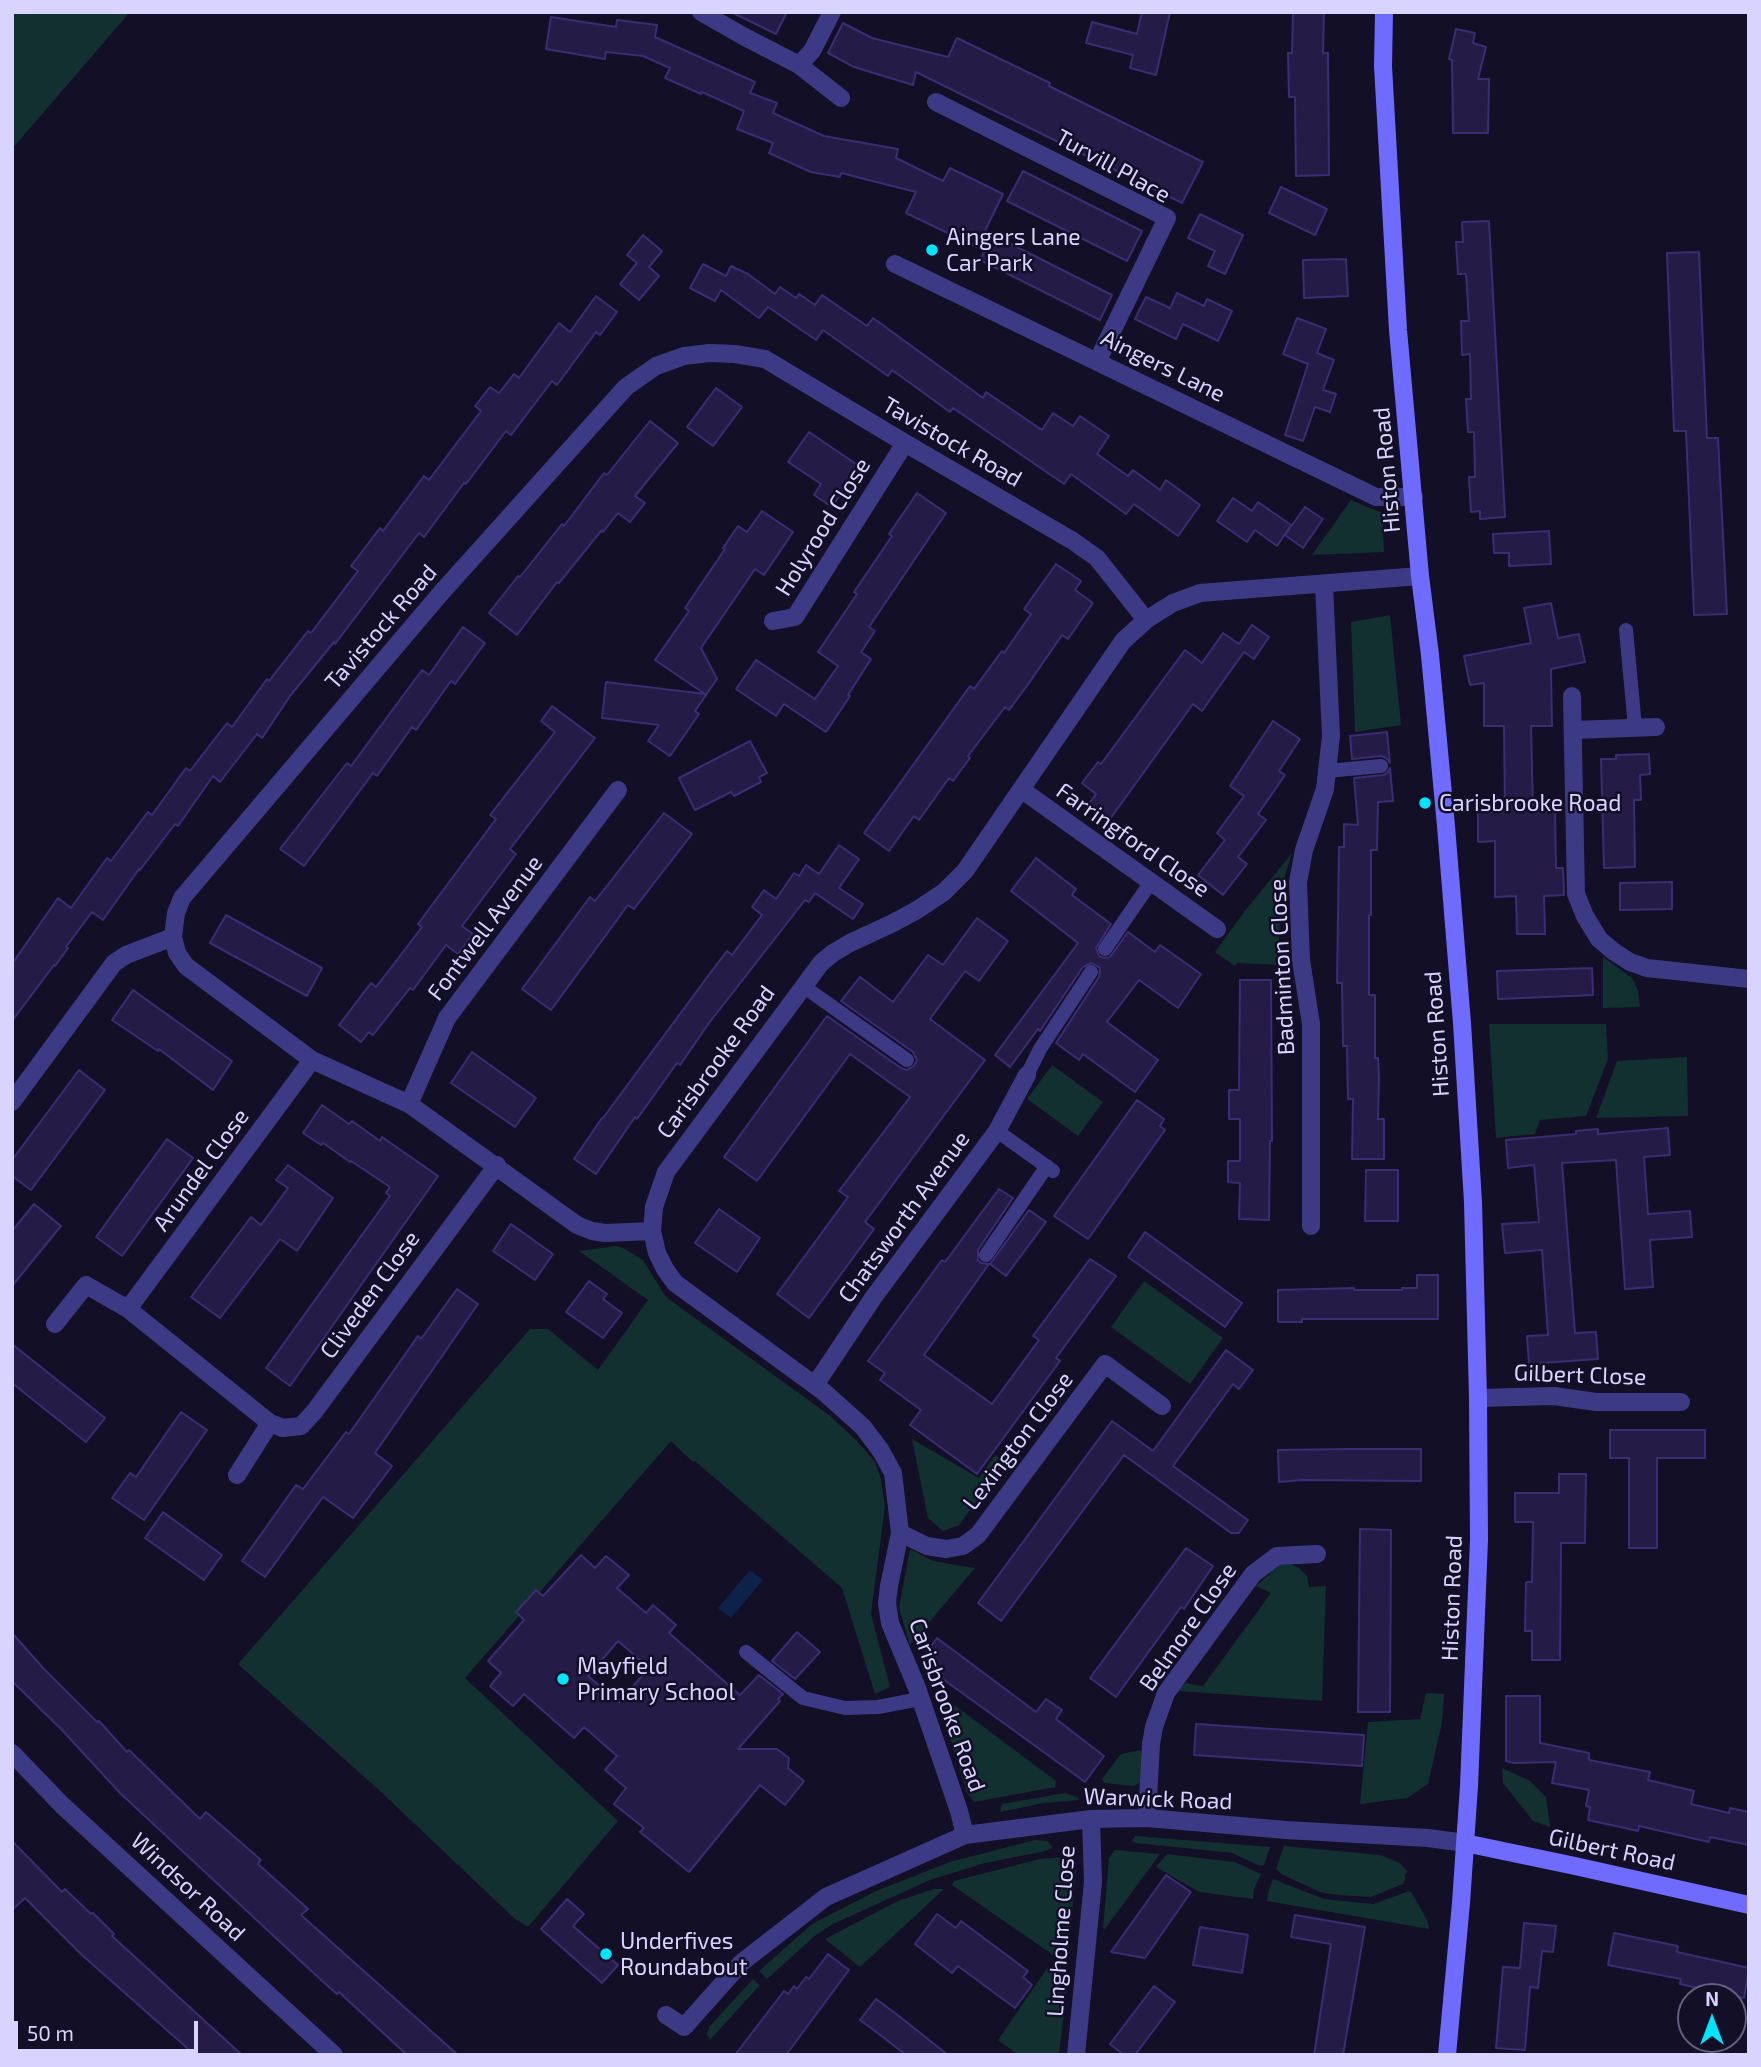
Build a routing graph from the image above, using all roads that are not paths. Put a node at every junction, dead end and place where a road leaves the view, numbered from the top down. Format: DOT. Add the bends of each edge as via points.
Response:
graph roads {
  1 [pos="701,12"];
  2 [pos="832,12"];
  3 [pos="1384,12"];
  4 [pos="799,65"];
  5 [pos="841,98"];
  6 [pos="936,102"];
  7 [pos="895,264"];
  8 [pos="1097,362"];
  9 [pos="905,443"];
  10 [pos="1414,497"];
  11 [pos="1420,576"];
  12 [pos="1324,585"];
  13 [pos="1146,620"];
  14 [pos="773,621"];
  15 [pos="1626,630"];
  16 [pos="1572,696"];
  17 [pos="1635,727"];
  18 [pos="1656,727"];
  19 [pos="1574,730"];
  20 [pos="1381,766"];
  21 [pos="1327,771"];
  22 [pos="618,790"];
  23 [pos="1021,790"];
  24 [pos="1151,882"];
  25 [pos="1217,929"];
  26 [pos="173,937"];
  27 [pos="1105,949"];
  28 [pos="1091,972"];
  29 [pos="1749,979"];
  30 [pos="803,986"];
  31 [pos="312,1060"];
  32 [pos="907,1060"];
  33 [pos="1027,1075"];
  34 [pos="12,1102"];
  35 [pos="408,1104"];
  36 [pos="997,1131"];
  37 [pos="496,1165"];
  38 [pos="1311,1226"];
  39 [pos="652,1231"];
  40 [pos="986,1255"];
  41 [pos="128,1309"];
  42 [pos="54,1325"];
  43 [pos="815,1385"];
  44 [pos="1478,1398"];
  45 [pos="1681,1402"];
  46 [pos="1163,1406"];
  47 [pos="270,1423"];
  48 [pos="237,1475"];
  49 [pos="900,1533"];
  50 [pos="1317,1554"];
  51 [pos="746,1652"];
  52 [pos="920,1699"];
  53 [pos="12,1753"];
  54 [pos="1147,1818"];
  55 [pos="1091,1819"];
  56 [pos="965,1835"];
  57 [pos="1465,1843"];
  58 [pos="1749,1905"];
  59 [pos="666,2015"];
  60 [pos="1080,2052"];
  61 [pos="334,2055"];
  62 [pos="1447,2055"];
  1 -- 4 [label="street"];
  2 -- 4 [label="street" via="812,51"];
  3 -- 10 [label="main road, Histon Road" via="1391,220"];
  4 -- 5 [label="street"];
  6 -- 8 [label="street, Turvill Place" via="1167,218"];
  7 -- 8 [label="street, Aingers Lane"];
  8 -- 10 [label="street, Aingers Lane" via="1376,497"];
  9 -- 13 [label="street, Tavistock Road" via="1097,558"];
  9 -- 14 [label="street, Holyrood Close" via="795,617"];
  9 -- 26 [label="street, Tavistock Road" via="765,359 710,353 656,366 626,387 441,593 182,898"];
  10 -- 11 [label="main road, Histon Road"];
  11 -- 12 [label="street, Carisbrooke Road"];
  11 -- 44 [label="main road, Histon Road" via="1462,1023"];
  12 -- 13 [label="street, Carisbrooke Road" via="1200,593"];
  12 -- 21 [label="street, Badminton Close" via="1331,736"];
  13 -- 23 [label="street, Carisbrooke Road" via="1123,641"];
  15 -- 17 [label="lane"];
  16 -- 19 [label="street"];
  17 -- 18 [label="street"];
  17 -- 19 [label="street"];
  19 -- 29 [label="street" via="1576,894 1599,939 1630,962 1647,968"];
  20 -- 21 [label="lane"];
  21 -- 38 [label="street, Badminton Close" via="1298,882 1301,960 1311,1024"];
  22 -- 35 [label="street, Fontwell Avenue" via="447,1018"];
  23 -- 24 [label="street, Farringford Close"];
  23 -- 30 [label="street, Carisbrooke Road" via="965,871 944,892 833,953"];
  24 -- 25 [label="street, Farringford Close"];
  24 -- 27 [label="lane"];
  26 -- 31 [label="street" via="186,966"];
  26 -- 34 [label="street" via="114,963"];
  28 -- 33 [label="lane"];
  30 -- 32 [label="lane"];
  30 -- 39 [label="street, Carisbrooke Road" via="666,1172 654,1207"];
  31 -- 35 [label="street"];
  31 -- 41 [label="street, Arundel Close"];
  33 -- 36 [label="street, Chatsworth Avenue"];
  35 -- 37 [label="street"];
  36 -- 40 [label="lane" via="1050,1168"];
  36 -- 43 [label="street, Chatsworth Avenue" via="873,1298"];
  37 -- 39 [label="street" via="592,1231"];
  37 -- 47 [label="street, Cliveden Close" via="314,1412 301,1426"];
  39 -- 43 [label="street, Carisbrooke Road" via="657,1253 675,1283"];
  41 -- 42 [label="street" via="86,1285"];
  41 -- 47 [label="street"];
  43 -- 49 [label="street, Carisbrooke Road" via="863,1427 881,1451 893,1473"];
  44 -- 45 [label="street, Gilbert Close"];
  44 -- 57 [label="main road, Histon Road" via="1479,1540"];
  46 -- 49 [label="street, Lexington Close" via="1105,1364 978,1535 963,1546 946,1549"];
  47 -- 48 [label="street"];
  49 -- 52 [label="street, Carisbrooke Road" via="887,1603 890,1623"];
  50 -- 54 [label="street, Belmore Close" via="1277,1556 1253,1574 1166,1693 1151,1744"];
  51 -- 52 [label="lane" via="803,1698 845,1708"];
  52 -- 56 [label="street, Carisbrooke Road"];
  53 -- 61 [label="street, Windsor Road" via="62,1805"];
  54 -- 55 [label="street, Warwick Road"];
  54 -- 57 [label="street, Warwick Road"];
  55 -- 56 [label="street, Warwick Road"];
  55 -- 60 [label="street, Lingholme Close" via="1093,1882"];
  56 -- 59 [label="street, Warwick Road" via="826,1897 741,1963 684,2027"];
  57 -- 58 [label="main road, Gilbert Road"];
  57 -- 62 [label="main road, Histon Road"];
}
